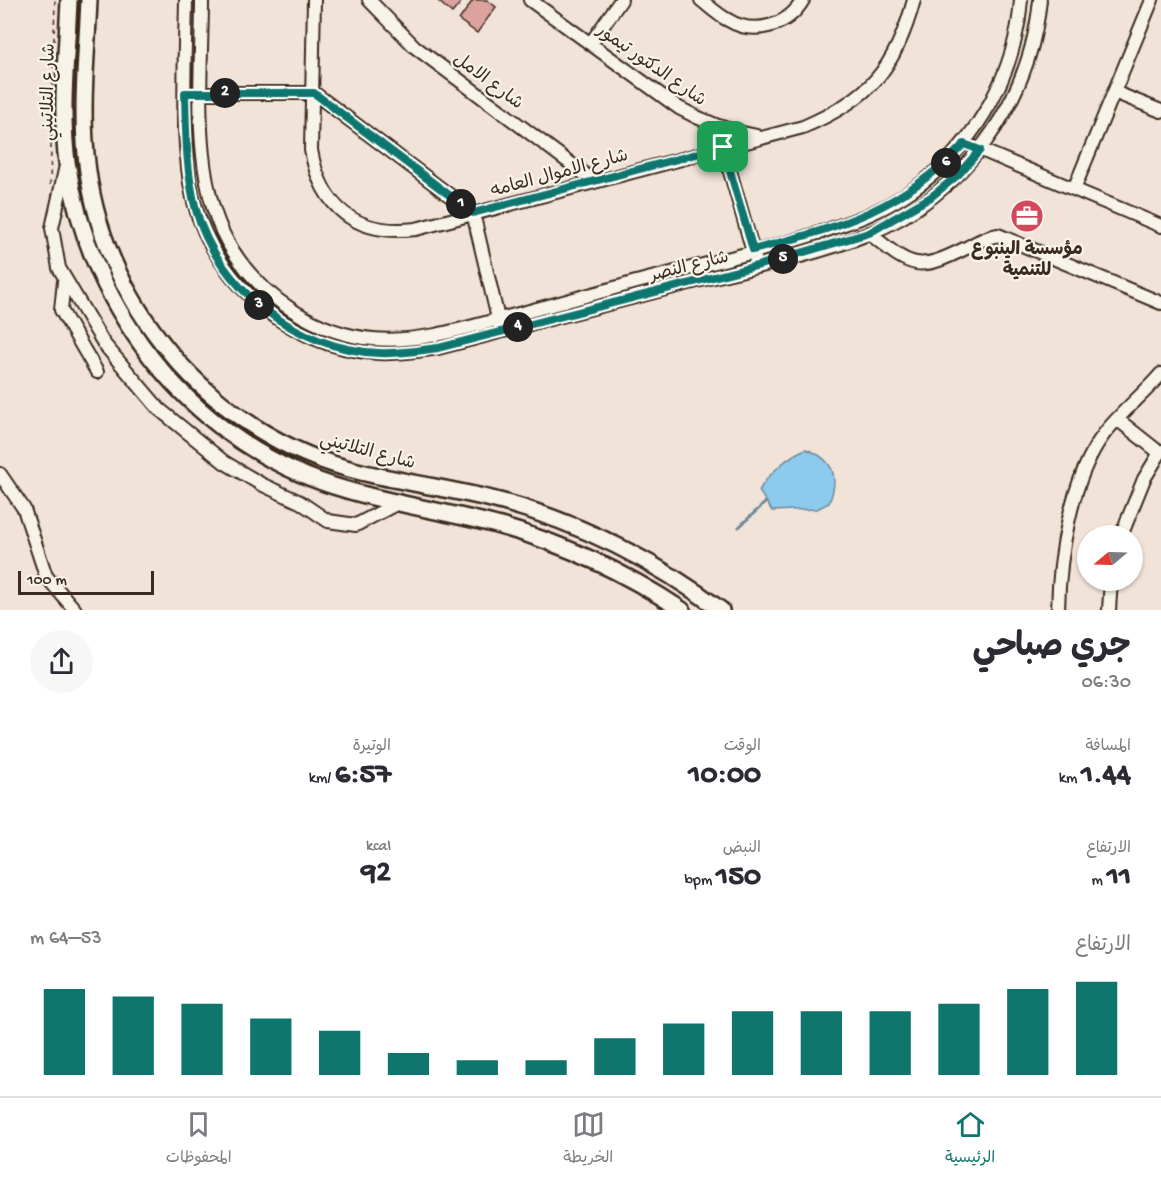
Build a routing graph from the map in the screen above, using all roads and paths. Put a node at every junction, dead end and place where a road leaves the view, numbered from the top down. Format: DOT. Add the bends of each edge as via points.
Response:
graph roads {
  1 [pos="69,0"];
  2 [pos="89,0"];
  3 [pos="186,0"];
  4 [pos="202,0"];
  5 [pos="314,0"];
  6 [pos="369,0"];
  7 [pos="530,0"];
  8 [pos="621,0"];
  9 [pos="701,0"];
  10 [pos="803,0"];
  11 [pos="914,0"];
  12 [pos="1021,0"];
  13 [pos="1040,0"];
  14 [pos="1152,0"];
  15 [pos="591,43"];
  16 [pos="1011,55"];
  17 [pos="1028,61"];
  18 [pos="1114,92"];
  19 [pos="185,93"];
  20 [pos="202,93"];
  21 [pos="314,93"];
  22 [pos="1161,111"];
  23 [pos="762,137"];
  24 [pos="964,144"];
  25 [pos="723,147"];
  26 [pos="980,150"];
  27 [pos="67,160"];
  28 [pos="594,181"];
  29 [pos="1074,189"];
  30 [pos="473,213"];
  31 [pos="1161,226"];
  32 [pos="869,233"];
  33 [pos="753,250"];
  34 [pos="760,265"];
  35 [pos="64,281"];
  36 [pos="1161,303"];
  37 [pos="500,325"];
  38 [pos="97,372"];
  39 [pos="1161,374"];
  40 [pos="1117,418"];
  41 [pos="1160,452"];
  42 [pos="0,474"];
  43 [pos="400,502"];
  44 [pos="1125,525"];
  45 [pos="1110,591"];
  46 [pos="75,610"];
  47 [pos="682,610"];
  48 [pos="721,610"];
  49 [pos="1058,610"];
  50 [pos="1109,610"];
  1 -- 27 [label="main road, شارع التلاتيني" via="64,107"];
  2 -- 48 [label="main road, شارع التلاتيني" via="84,122 87,167 99,223 142,315 161,343 208,393 263,432 324,461 503,502 591,533 647,561"];
  3 -- 19 [label="street"];
  4 -- 20 [label="street"];
  5 -- 21 [label="street, شارع الاموال العامه"];
  6 -- 28 [label="street, شارع الامل" via="415,47"];
  7 -- 15 [label="street, شارع الدكتور تيمور"];
  8 -- 15 [label="street"];
  9 -- 10 [label="street" via="728,20 753,28 779,23"];
  11 -- 23 [label="street, شارع الاموال العامه" via="904,35 888,66 864,93 835,114"];
  12 -- 16 [label="street, شارع النصر"];
  13 -- 17 [label="street, شارع النصر"];
  14 -- 18 [label="street"];
  15 -- 23 [label="street, شارع الدكتور تيمور" via="679,108 733,132"];
  16 -- 17 [label="street"];
  16 -- 24 [label="street, شارع النصر" via="998,88"];
  17 -- 26 [label="street, شارع النصر" via="1005,112"];
  18 -- 22 [label="street"];
  18 -- 29 [label="street"];
  19 -- 20 [label="street"];
  19 -- 37 [label="street" via="190,184 197,213 224,267 266,311 319,340 378,353 438,348"];
  20 -- 21 [label="street"];
  20 -- 37 [label="street" via="205,176 216,220 252,277 277,300 306,319 337,332 370,339 404,340"];
  21 -- 30 [label="street"];
  21 -- 30 [label="street, شارع الاموال العامه" via="311,150 315,171 330,199 354,220 373,229 395,232"];
  23 -- 25 [label="street, شارع الاموال العامه"];
  24 -- 26 [label="street"];
  24 -- 33 [label="street, شارع النصر" via="922,183 873,213"];
  25 -- 28 [label="street, شارع الاموال العامه"];
  25 -- 33 [label="street"];
  26 -- 29 [label="street"];
  26 -- 32 [label="street, شارع النصر" via="931,197"];
  27 -- 35 [label="street" via="52,228 55,255"];
  27 -- 43 [label="main road, شارع التلاتيني" via="82,229 104,284 126,325 169,381 222,428 281,465 347,490"];
  28 -- 30 [label="street, شارع الاموال العامه"];
  29 -- 31 [label="street"];
  30 -- 37 [label="street"];
  32 -- 34 [label="street, شارع النصر"];
  32 -- 36 [label="street" via="895,254 918,264 943,260 998,235"];
  33 -- 34 [label="street"];
  33 -- 37 [label="street, شارع النصر"];
  34 -- 37 [label="street, شارع النصر"];
  35 -- 38 [label="street" via="61,310"];
  35 -- 43 [label="street" via="130,378 174,423 224,462 337,525 366,522"];
  39 -- 40 [label="street"];
  40 -- 41 [label="street"];
  40 -- 49 [label="street" via="1089,459 1082,479 1068,527"];
  41 -- 44 [label="street"];
  42 -- 46 [label="street" via="24,509 46,576"];
  43 -- 47 [label="main road, شارع التلاتيني" via="556,544 610,568"];
  45 -- 50 [label="street"];
}
